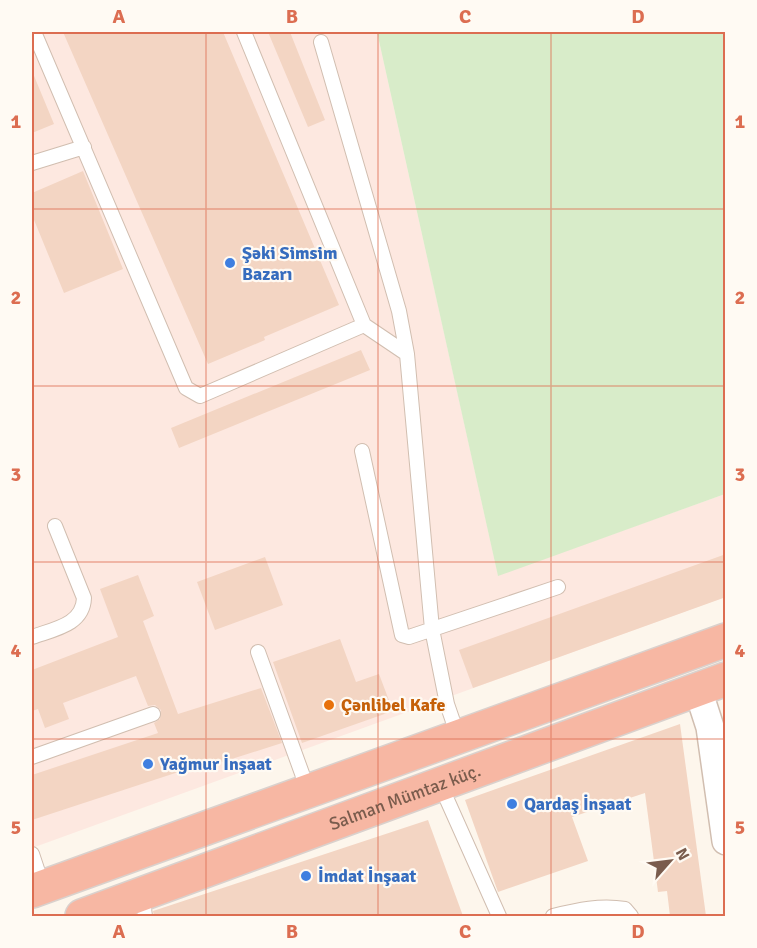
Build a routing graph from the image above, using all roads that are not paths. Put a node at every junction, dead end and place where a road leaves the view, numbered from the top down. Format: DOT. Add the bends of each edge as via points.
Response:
graph roads {
  1 [pos="34,32"];
  2 [pos="244,32"];
  3 [pos="321,42"];
  4 [pos="84,147"];
  5 [pos="32,163"];
  6 [pos="364,325"];
  7 [pos="406,354"];
  8 [pos="362,451"];
  9 [pos="55,526"];
  10 [pos="558,586"];
  11 [pos="432,629"];
  12 [pos="32,637"];
  13 [pos="726,640"];
  14 [pos="258,652"];
  15 [pos="712,685"];
  16 [pos="153,714"];
  17 [pos="458,736"];
  18 [pos="32,757"];
  19 [pos="471,772"];
  20 [pos="347,776"];
  21 [pos="440,784"];
  22 [pos="308,790"];
  23 [pos="359,814"];
  24 [pos="726,841"];
  25 [pos="32,854"];
  26 [pos="37,889"];
  27 [pos="144,905"];
  28 [pos="82,916"];
  29 [pos="499,916"];
  30 [pos="553,916"];
  31 [pos="631,916"];
  1 -- 4 [label="lane"];
  2 -- 6 [label="lane"];
  3 -- 7 [label="lane" via="399,311"];
  4 -- 5 [label="lane"];
  4 -- 6 [label="lane" via="186,388 200,396"];
  6 -- 7 [label="lane"];
  7 -- 11 [label="lane"];
  8 -- 11 [label="lane" via="399,628 402,635 409,637"];
  9 -- 12 [label="lane" via="84,598 83,610 74,621"];
  10 -- 11 [label="lane"];
  11 -- 17 [label="lane" via="447,704"];
  13 -- 17 [label="highway"];
  14 -- 22 [label="lane"];
  15 -- 19 [label="highway, Salman Mümtaz küç."];
  15 -- 24 [label="street" via="710,727"];
  16 -- 18 [label="lane"];
  17 -- 19 [label="highway"];
  17 -- 20 [label="highway"];
  19 -- 21 [label="highway, Salman Mümtaz küç."];
  20 -- 22 [label="highway"];
  20 -- 23 [label="highway"];
  21 -- 23 [label="highway, Salman Mümtaz küç."];
  21 -- 29 [label="lane"];
  22 -- 26 [label="highway"];
  23 -- 27 [label="highway, Salman Mümtaz küç."];
  25 -- 26 [label="lane"];
  27 -- 28 [label="highway, Salman Mümtaz küç."];
  30 -- 31 [label="lane" via="582,908 611,907 626,909"];
}
